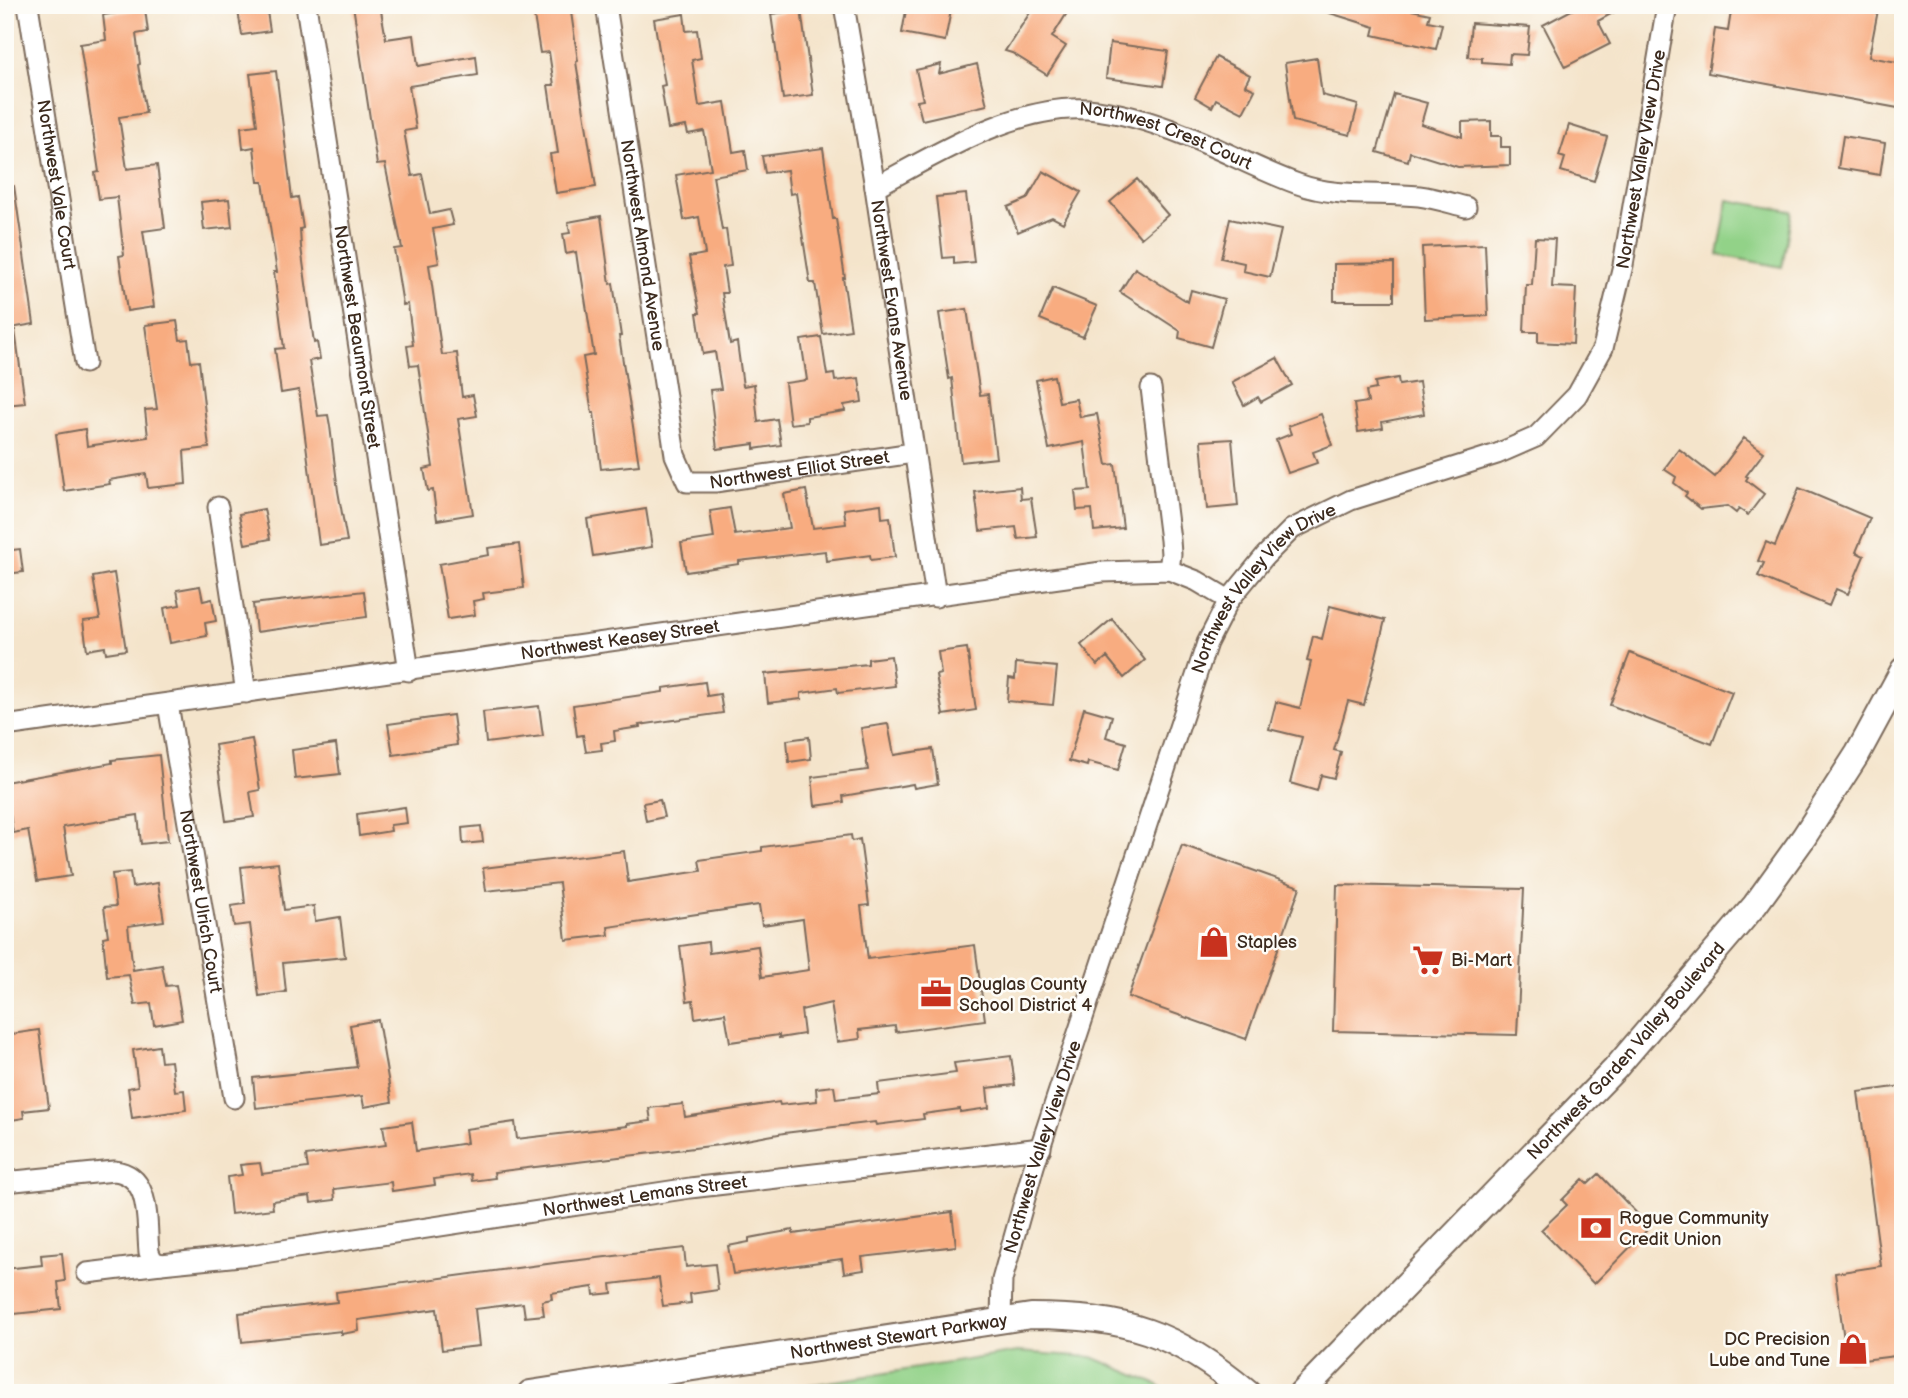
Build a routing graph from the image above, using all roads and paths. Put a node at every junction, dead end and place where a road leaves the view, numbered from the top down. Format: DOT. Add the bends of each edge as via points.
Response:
graph roads {
  1 [pos="28,5"];
  2 [pos="306,5"];
  3 [pos="606,5"];
  4 [pos="844,5"];
  5 [pos="1667,5"];
  6 [pos="875,187"];
  7 [pos="1466,207"];
  8 [pos="85,363"];
  9 [pos="1152,388"];
  10 [pos="913,453"];
  11 [pos="687,482"];
  12 [pos="218,507"];
  13 [pos="1169,570"];
  14 [pos="936,597"];
  15 [pos="1229,600"];
  16 [pos="1903,670"];
  17 [pos="409,671"];
  18 [pos="246,693"];
  19 [pos="169,704"];
  20 [pos="5,726"];
  21 [pos="234,1098"];
  22 [pos="1041,1149"];
  23 [pos="5,1182"];
  24 [pos="161,1264"];
  25 [pos="87,1273"];
  26 [pos="1002,1319"];
  27 [pos="530,1393"];
  28 [pos="1248,1393"];
  29 [pos="1301,1393"];
  1 -- 8 [label="street, Northwest Vale Court"];
  2 -- 17 [label="street, Northwest Beaumont Street"];
  3 -- 11 [label="street, Northwest Almond Avenue" via="675,455"];
  4 -- 6 [label="street, Northwest Evans Avenue"];
  5 -- 15 [label="street, Northwest Valley View Drive" via="1623,265 1603,348 1577,395 1536,437 1497,454 1351,500 1292,529"];
  6 -- 7 [label="street, Northwest Crest Court" via="948,148 1016,120 1048,111 1085,109 1112,112 1183,134 1298,184 1417,196"];
  6 -- 10 [label="street, Northwest Evans Avenue"];
  9 -- 13 [label="street" via="1170,540"];
  10 -- 11 [label="street, Northwest Elliot Street" via="715,482"];
  10 -- 14 [label="street, Northwest Evans Avenue"];
  12 -- 18 [label="street"];
  13 -- 14 [label="street, Northwest Keasey Street" via="1102,572"];
  13 -- 15 [label="street, Northwest Keasey Street"];
  14 -- 17 [label="street, Northwest Keasey Street"];
  15 -- 22 [label="street, Northwest Valley View Drive" via="1207,643"];
  16 -- 29 [label="main road, Northwest Garden Valley Boulevard" via="1804,837 1739,925 1615,1069"];
  17 -- 18 [label="street, Northwest Keasey Street"];
  18 -- 19 [label="street, Northwest Keasey Street"];
  19 -- 20 [label="street, Northwest Keasey Street"];
  19 -- 21 [label="street, Northwest Ulrich Court"];
  22 -- 24 [label="street, Northwest Lemans Street" via="690,1188 250,1255"];
  22 -- 26 [label="street, Northwest Valley View Drive" via="1002,1280"];
  23 -- 24 [label="street" via="126,1172 141,1187 149,1252 153,1261"];
  24 -- 25 [label="street, Northwest Lemans Street"];
  26 -- 27 [label="main road, Northwest Stewart Parkway"];
  26 -- 28 [label="main road, Northwest Stewart Parkway" via="1062,1316 1130,1325 1203,1358"];
}
